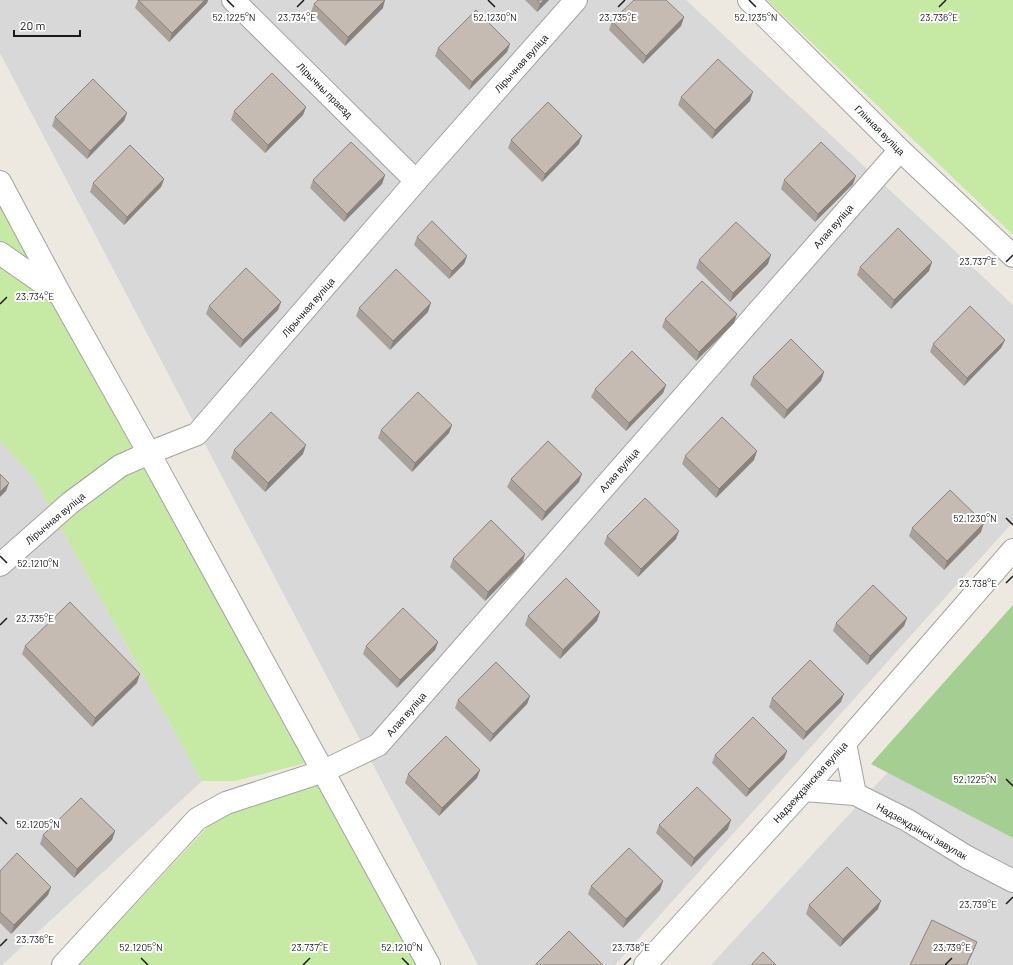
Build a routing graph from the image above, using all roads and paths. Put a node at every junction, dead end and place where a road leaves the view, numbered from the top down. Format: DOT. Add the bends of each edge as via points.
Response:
graph roads {
  1 [pos="233,0"];
  2 [pos="576,0"];
  3 [pos="750,0"];
  4 [pos="900,150"];
  5 [pos="416,180"];
  6 [pos="0,182"];
  7 [pos="0,253"];
  8 [pos="1013,256"];
  9 [pos="61,296"];
  10 [pos="149,453"];
  11 [pos="1013,550"];
  12 [pos="0,565"];
  13 [pos="845,743"];
  14 [pos="324,771"];
  15 [pos="804,790"];
  16 [pos="855,794"];
  17 [pos="1013,881"];
  18 [pos="63,965"];
  19 [pos="429,965"];
  20 [pos="644,965"];
  1 -- 5 [label="street, Лірычны праезд"];
  2 -- 5 [label="street, Лірычная вуліца"];
  3 -- 4 [label="street, Глінная вуліца"];
  4 -- 8 [label="street, Глінная вуліца"];
  4 -- 14 [label="street, Алая вуліца" via="378,746"];
  5 -- 10 [label="street, Лірычная вуліца" via="197,434"];
  6 -- 9 [label="street"];
  7 -- 9 [label="street"];
  9 -- 10 [label="street"];
  10 -- 12 [label="street, Лірычная вуліца" via="120,466"];
  10 -- 14 [label="street"];
  11 -- 13 [label="street, Надзеждзінская вуліца"];
  13 -- 15 [label="street, Надзеждзінская вуліца"];
  13 -- 16 [label="street"];
  14 -- 18 [label="street, Алая вуліца" via="226,802 198,819"];
  14 -- 19 [label="street"];
  15 -- 16 [label="street, Надзеждзінскі завулак"];
  15 -- 20 [label="street, Надзеждзінская вуліца"];
  16 -- 17 [label="street, Надзеждзінскі завулак" via="907,820 967,857"];
}
